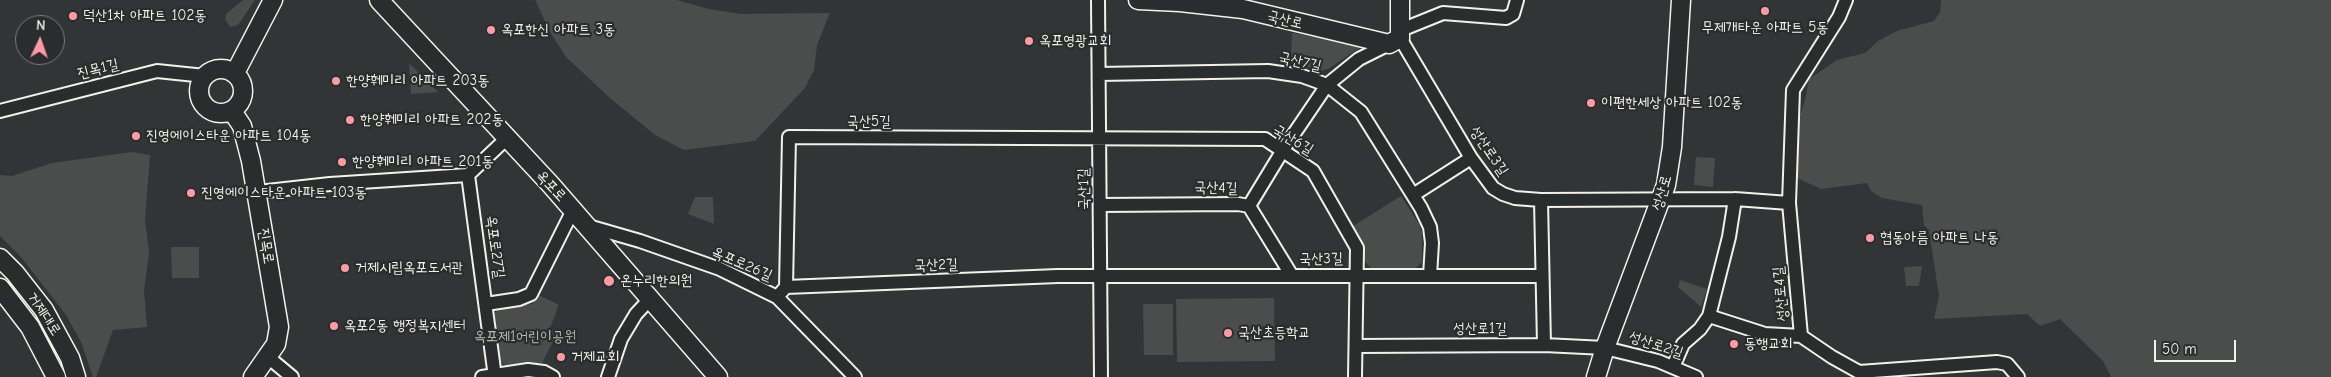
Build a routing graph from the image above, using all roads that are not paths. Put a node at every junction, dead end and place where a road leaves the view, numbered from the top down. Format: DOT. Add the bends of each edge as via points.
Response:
graph roads {
  1 [pos="273,0"];
  2 [pos="379,0"];
  3 [pos="1098,0"];
  4 [pos="1138,0"];
  5 [pos="1235,0"];
  6 [pos="1400,0"];
  7 [pos="1517,0"];
  8 [pos="1681,0"];
  9 [pos="1846,0"];
  10 [pos="1397,37"];
  11 [pos="235,73"];
  12 [pos="1099,74"];
  13 [pos="205,76"];
  14 [pos="1327,84"];
  15 [pos="0,110"];
  16 [pos="232,111"];
  17 [pos="506,139"];
  18 [pos="1099,139"];
  19 [pos="1283,150"];
  20 [pos="1471,158"];
  21 [pos="468,175"];
  22 [pos="258,192"];
  23 [pos="1413,195"];
  24 [pos="1734,199"];
  25 [pos="1541,200"];
  26 [pos="1661,201"];
  27 [pos="1789,203"];
  28 [pos="1100,205"];
  29 [pos="1249,206"];
  30 [pos="573,210"];
  31 [pos="588,226"];
  32 [pos="0,258"];
  33 [pos="1357,275"];
  34 [pos="1101,276"];
  35 [pos="1292,276"];
  36 [pos="1430,276"];
  37 [pos="1542,276"];
  38 [pos="786,286"];
  39 [pos="0,288"];
  40 [pos="777,297"];
  41 [pos="650,300"];
  42 [pos="486,304"];
  43 [pos="1709,316"];
  44 [pos="1801,336"];
  45 [pos="1544,345"];
  46 [pos="1356,346"];
  47 [pos="1605,348"];
  48 [pos="268,357"];
  49 [pos="1673,367"];
  50 [pos="1860,375"];
  51 [pos="56,377"];
  52 [pos="76,377"];
  53 [pos="253,377"];
  54 [pos="292,377"];
  55 [pos="490,377"];
  56 [pos="553,377"];
  57 [pos="608,377"];
  58 [pos="718,377"];
  59 [pos="855,377"];
  60 [pos="1101,377"];
  61 [pos="1355,377"];
  62 [pos="1596,377"];
  63 [pos="1696,377"];
  64 [pos="2018,377"];
  1 -- 11 [label="street"];
  2 -- 17 [label="street, 옥포로"];
  3 -- 12 [label="street, 국산1길"];
  4 -- 10 [label="street, 국산로" via="1243,9"];
  5 -- 10 [label="street, 국산로"];
  6 -- 10 [label="street"];
  7 -- 10 [label="street" via="1513,14 1506,18 1443,13"];
  8 -- 26 [label="street, 성산로" via="1672,147"];
  9 -- 27 [label="street, 성산로4길" via="1793,90"];
  10 -- 14 [label="street" via="1359,59"];
  10 -- 20 [label="street, 성산로3길"];
  11 -- 13 [label="street" via="223,69"];
  11 -- 16 [label="street" via="244,93"];
  12 -- 14 [label="street, 국산7길" via="1268,71 1294,74"];
  12 -- 18 [label="street, 국산1길"];
  13 -- 15 [label="street, 진목1길" via="157,71"];
  13 -- 16 [label="street" via="199,88 201,102 212,112 226,114"];
  14 -- 19 [label="street"];
  14 -- 23 [label="street, 국산7길" via="1360,112"];
  16 -- 22 [label="street, 진목로" via="242,126"];
  17 -- 21 [label="street"];
  17 -- 30 [label="street, 옥포로"];
  18 -- 19 [label="street, 국산6길" via="1266,139"];
  18 -- 28 [label="street, 국산1길"];
  18 -- 38 [label="street, 국산5길" via="788,138"];
  19 -- 29 [label="street"];
  19 -- 33 [label="street, 국산6길" via="1313,171 1357,248"];
  20 -- 23 [label="street"];
  20 -- 25 [label="street, 성산로3길" via="1494,188 1515,198"];
  21 -- 22 [label="street"];
  21 -- 42 [label="street, 옥포로27길"];
  22 -- 48 [label="street, 진목로" via="279,327 276,344"];
  23 -- 36 [label="street, 국산7길" via="1430,227"];
  24 -- 26 [label="street"];
  24 -- 27 [label="street"];
  24 -- 43 [label="street" via="1729,237"];
  25 -- 26 [label="street, 성산로3길"];
  25 -- 37 [label="street"];
  26 -- 47 [label="street, 성산로"];
  27 -- 44 [label="street, 성산로4길"];
  28 -- 29 [label="street, 국산4길"];
  28 -- 34 [label="street, 국산1길"];
  29 -- 35 [label="street, 국산4길"];
  30 -- 31 [label="street, 옥포로"];
  30 -- 42 [label="street" via="531,294"];
  31 -- 40 [label="street, 옥포로26길" via="720,270"];
  31 -- 41 [label="street, 옥포로"];
  32 -- 52 [label="street, 거제대로" via="44,310 70,358"];
  33 -- 35 [label="street, 국산3길"];
  33 -- 36 [label="street, 국산3길"];
  33 -- 46 [label="street, 국산6길"];
  34 -- 35 [label="street, 국산3길"];
  34 -- 38 [label="street, 국산2길"];
  34 -- 60 [label="street, 국산1길"];
  36 -- 37 [label="street, 국산3길"];
  37 -- 45 [label="street"];
  38 -- 40 [label="street"];
  39 -- 51 [label="street, 거제대로" via="30,326"];
  40 -- 59 [label="street, 옥포로26길"];
  41 -- 57 [label="street" via="636,314 621,339"];
  41 -- 58 [label="street, 옥포로"];
  42 -- 55 [label="street, 옥포로27길"];
  43 -- 44 [label="street" via="1765,334"];
  43 -- 49 [label="street" via="1683,344"];
  44 -- 50 [label="street, 성산로4길"];
  45 -- 46 [label="street, 성산로1길"];
  45 -- 47 [label="street, 성산로1길"];
  46 -- 61 [label="street, 국산6길"];
  47 -- 49 [label="street, 성산로2길"];
  47 -- 62 [label="street, 성산로"];
  48 -- 53 [label="street, 진목로"];
  48 -- 54 [label="street"];
  49 -- 63 [label="street, 성산로2길"];
  50 -- 64 [label="street, 성산로4길" via="1997,362 2007,364"];
  55 -- 56 [label="street" via="528,370"];
}
